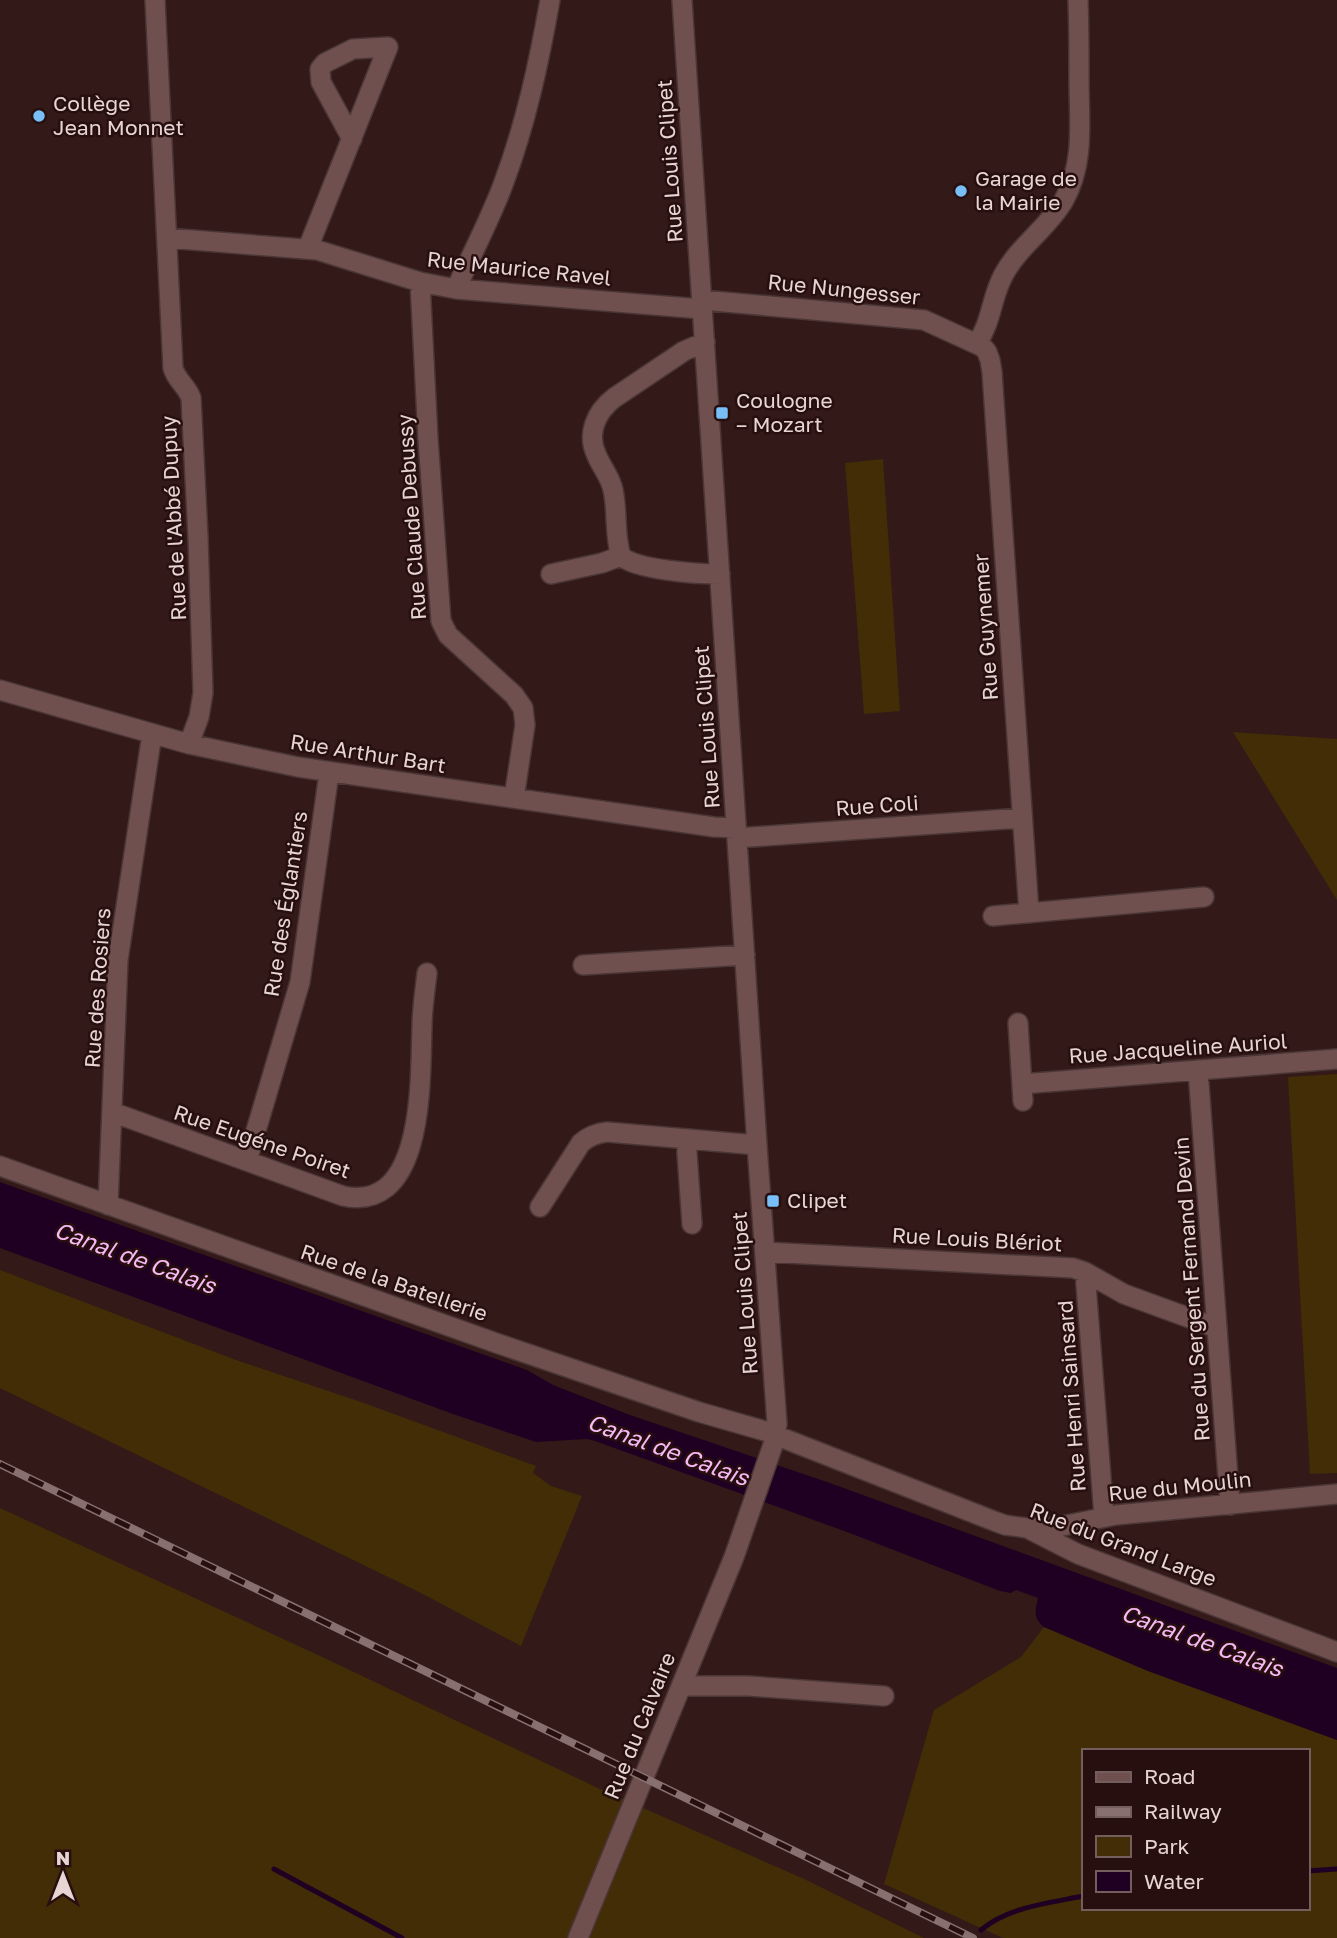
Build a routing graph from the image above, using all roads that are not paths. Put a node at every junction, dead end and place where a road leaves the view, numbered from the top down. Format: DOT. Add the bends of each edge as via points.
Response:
graph roads {
  1 [pos="155,0"];
  2 [pos="550,0"];
  3 [pos="682,0"];
  4 [pos="1078,0"];
  5 [pos="352,139"];
  6 [pos="167,238"];
  7 [pos="308,248"];
  8 [pos="420,282"];
  9 [pos="456,289"];
  10 [pos="702,304"];
  11 [pos="705,342"];
  12 [pos="977,343"];
  13 [pos="621,556"];
  14 [pos="551,574"];
  15 [pos="720,574"];
  16 [pos="0,690"];
  17 [pos="152,734"];
  18 [pos="189,744"];
  19 [pos="330,773"];
  20 [pos="514,798"];
  21 [pos="1021,818"];
  22 [pos="736,833"];
  23 [pos="1204,897"];
  24 [pos="1029,913"];
  25 [pos="993,916"];
  26 [pos="745,955"];
  27 [pos="583,965"];
  28 [pos="427,974"];
  29 [pos="1018,1023"];
  30 [pos="1337,1059"];
  31 [pos="1198,1070"];
  32 [pos="112,1112"];
  33 [pos="686,1139"];
  34 [pos="757,1145"];
  35 [pos="247,1161"];
  36 [pos="0,1166"];
  37 [pos="108,1205"];
  38 [pos="540,1207"];
  39 [pos="692,1224"];
  40 [pos="765,1252"];
  41 [pos="1085,1272"];
  42 [pos="1217,1328"];
  43 [pos="773,1443"];
  44 [pos="1337,1494"];
  45 [pos="1230,1504"];
  46 [pos="1104,1516"];
  47 [pos="1027,1528"];
  48 [pos="744,1530"];
  49 [pos="1337,1652"];
  50 [pos="681,1686"];
  51 [pos="884,1696"];
  52 [pos="578,1938"];
  1 -- 6 [label="street, Rue de l'Abbé Dupuy"];
  2 -- 9 [label="street" via="520,135 495,205"];
  3 -- 10 [label="street, Rue Louis Clipet"];
  4 -- 12 [label="street" via="1076,172 1058,210 1004,273"];
  5 -- 5 [label="street" via="321,82 320,69 353,49 388,47"];
  5 -- 7 [label="street"];
  6 -- 7 [label="street, Rue Maurice Ravel"];
  6 -- 18 [label="street, Rue de l'Abbé Dupuy" via="173,368 191,398 198,537 203,686"];
  7 -- 8 [label="street, Rue Maurice Ravel"];
  8 -- 9 [label="street, Rue Maurice Ravel"];
  8 -- 20 [label="street, Rue Claude Debussy" via="441,621 448,635 523,708 525,725"];
  9 -- 10 [label="street, Rue Maurice Ravel"];
  10 -- 11 [label="street, Rue Louis Clipet"];
  10 -- 12 [label="street, Rue Nungesser" via="912,318"];
  11 -- 13 [label="street" via="614,398 596,419 594,449 612,483"];
  11 -- 15 [label="street, Rue Louis Clipet"];
  12 -- 21 [label="street, Rue Guynemer" via="987,352 992,372"];
  13 -- 14 [label="street"];
  13 -- 15 [label="street" via="632,563 686,573"];
  15 -- 22 [label="street, Rue Louis Clipet"];
  16 -- 17 [label="street, Rue Arthur Bart"];
  17 -- 18 [label="street, Rue Arthur Bart"];
  17 -- 32 [label="street, Rue des Rosiers" via="118,960"];
  18 -- 19 [label="street, Rue Arthur Bart"];
  19 -- 20 [label="street, Rue Arthur Bart"];
  19 -- 35 [label="street, Rue des Églantiers" via="300,982"];
  20 -- 22 [label="street, Rue Arthur Bart"];
  21 -- 22 [label="street, Rue Coli"];
  21 -- 24 [label="street, Rue Guynemer"];
  22 -- 26 [label="street, Rue Louis Clipet"];
  23 -- 24 [label="street"];
  24 -- 25 [label="street"];
  26 -- 27 [label="street"];
  26 -- 34 [label="street, Rue Louis Clipet"];
  28 -- 35 [label="street, Rue Eugéne Poiret" via="420,1104 410,1147 389,1184 371,1196 351,1198"];
  29 -- 31 [label="street, Rue Jacqueline Auriol" via="1023,1093"];
  30 -- 31 [label="street, Rue Jacqueline Auriol"];
  31 -- 42 [label="street, Rue du Sergent Fernand Devin"];
  32 -- 35 [label="street, Rue Eugéne Poiret"];
  32 -- 37 [label="street, Rue des Rosiers"];
  33 -- 34 [label="street"];
  33 -- 38 [label="street" via="607,1132 592,1135 581,1143"];
  33 -- 39 [label="street"];
  34 -- 40 [label="street, Rue Louis Clipet"];
  36 -- 37 [label="street, Rue de la Batellerie"];
  37 -- 43 [label="street, Rue de la Batellerie" via="699,1412"];
  40 -- 41 [label="street, Rue Louis Blériot" via="1063,1267"];
  40 -- 43 [label="street, Rue Louis Clipet" via="776,1394"];
  41 -- 42 [label="street, Rue Louis Blériot" via="1124,1294"];
  41 -- 46 [label="street, Rue Henri Sainsard"];
  42 -- 45 [label="street, Rue du Sergent Fernand Devin"];
  43 -- 47 [label="street, Rue du Grand Large" via="1005,1525"];
  43 -- 48 [label="street, Rue Louis Clipet"];
  44 -- 45 [label="street, Rue du Moulin"];
  45 -- 46 [label="street, Rue du Moulin"];
  46 -- 47 [label="street, Rue du Moulin"];
  47 -- 49 [label="street, Rue du Grand Large" via="1078,1554"];
  48 -- 50 [label="street, Rue du Calvaire"];
  50 -- 51 [label="street"];
  50 -- 52 [label="street, Rue du Calvaire"];
}
